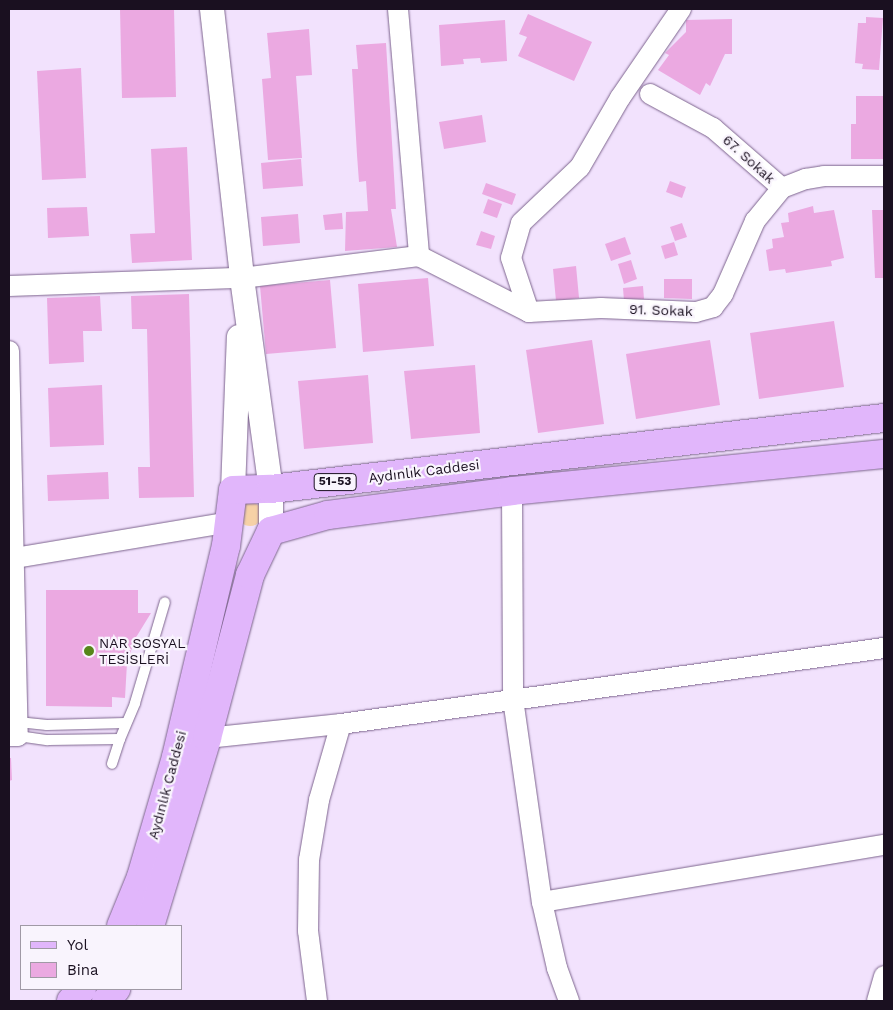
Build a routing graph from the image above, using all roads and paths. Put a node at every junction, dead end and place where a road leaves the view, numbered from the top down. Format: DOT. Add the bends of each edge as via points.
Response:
graph roads {
  1 [pos="212,9"];
  2 [pos="398,9"];
  3 [pos="681,9"];
  4 [pos="650,94"];
  5 [pos="884,176"];
  6 [pos="782,188"];
  7 [pos="419,256"];
  8 [pos="242,278"];
  9 [pos="9,286"];
  10 [pos="529,312"];
  11 [pos="9,351"];
  12 [pos="10,412"];
  13 [pos="884,418"];
  14 [pos="884,454"];
  15 [pos="271,489"];
  16 [pos="233,490"];
  17 [pos="512,491"];
  18 [pos="228,530"];
  19 [pos="271,531"];
  20 [pos="12,559"];
  21 [pos="164,602"];
  22 [pos="884,648"];
  23 [pos="513,699"];
  24 [pos="125,723"];
  25 [pos="341,724"];
  26 [pos="15,731"];
  27 [pos="208,738"];
  28 [pos="120,739"];
  29 [pos="112,764"];
  30 [pos="884,845"];
  31 [pos="542,902"];
  32 [pos="122,925"];
  33 [pos="150,925"];
  34 [pos="884,976"];
  35 [pos="81,990"];
  36 [pos="115,990"];
  37 [pos="71,1001"];
  38 [pos="106,1001"];
  39 [pos="317,1001"];
  40 [pos="569,1001"];
  41 [pos="877,1001"];
  1 -- 8 [label="street"];
  2 -- 7 [label="street"];
  3 -- 10 [label="street" via="620,98 580,167 521,223 511,258"];
  4 -- 6 [label="street, 67. Sokak" via="714,128"];
  5 -- 6 [label="street, 67. Sokak" via="824,176"];
  6 -- 10 [label="street, 91. Sokak" via="755,220 723,294 713,307 696,312 601,308"];
  7 -- 8 [label="street"];
  7 -- 10 [label="street"];
  8 -- 9 [label="street"];
  8 -- 15 [label="street"];
  8 -- 16 [label="street"];
  11 -- 12 [label="street"];
  12 -- 20 [label="street"];
  13 -- 15 [label="main road, Aydınlık Caddesi / 51-53"];
  14 -- 17 [label="main road, 51-53"];
  15 -- 16 [label="main road, Aydınlık Caddesi / 51-53"];
  15 -- 19 [label="street"];
  16 -- 18 [label="main road, Aydınlık Caddesi"];
  17 -- 19 [label="main road, 51-53" via="328,515"];
  17 -- 23 [label="street"];
  18 -- 19 [label="main road"];
  18 -- 20 [label="street"];
  18 -- 32 [label="main road, Aydınlık Caddesi" via="176,757 141,877"];
  19 -- 27 [label="main road, Aydınlık Caddesi" via="250,575"];
  20 -- 26 [label="street"];
  21 -- 24 [label="lane" via="135,703"];
  22 -- 23 [label="street"];
  23 -- 25 [label="street"];
  23 -- 31 [label="street"];
  24 -- 26 [label="lane" via="47,725"];
  24 -- 28 [label="lane"];
  25 -- 27 [label="street"];
  25 -- 39 [label="street" via="319,800 309,860 308,931"];
  26 -- 28 [label="lane" via="48,740"];
  27 -- 33 [label="main road, Aydınlık Caddesi"];
  28 -- 29 [label="lane"];
  30 -- 31 [label="street"];
  31 -- 40 [label="street" via="557,968"];
  34 -- 41 [label="street"];
  35 -- 37 [label="main road"];
  36 -- 38 [label="main road"];
}
